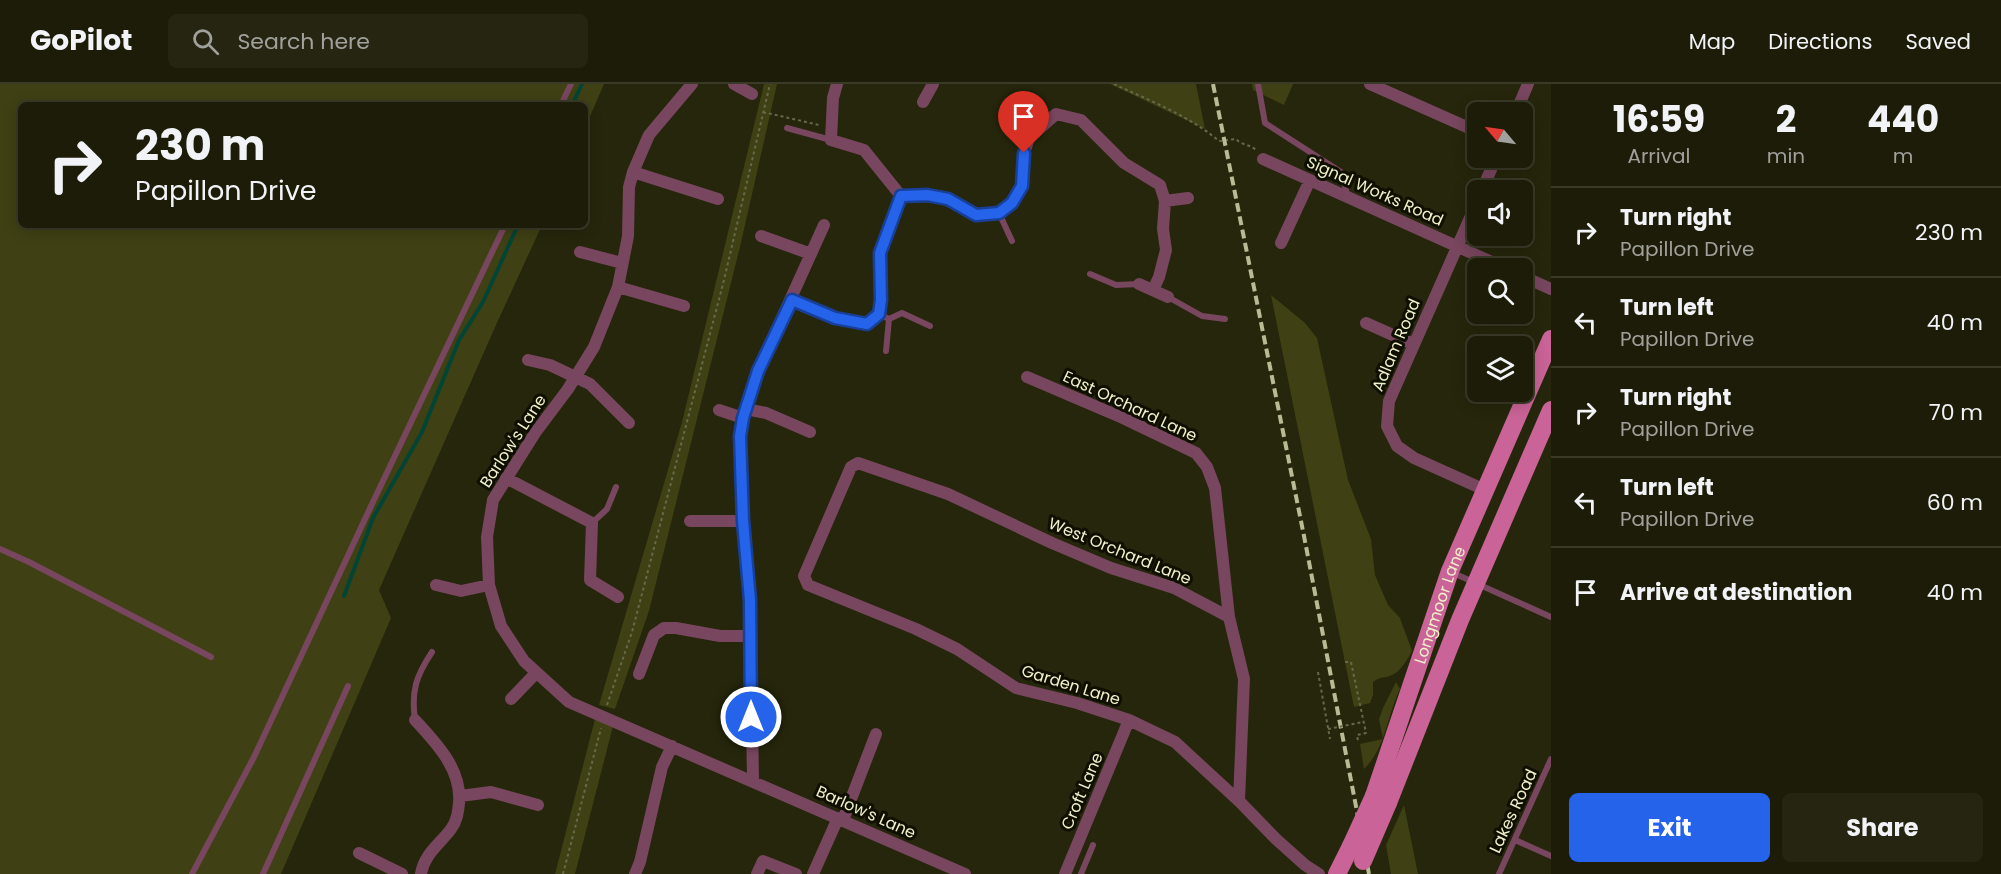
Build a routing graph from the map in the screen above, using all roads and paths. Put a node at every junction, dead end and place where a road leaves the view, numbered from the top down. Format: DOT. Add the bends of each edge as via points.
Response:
graph roads {
  1 [pos="571,84"];
  2 [pos="734,84"];
  3 [pos="770,84"];
  4 [pos="837,84"];
  5 [pos="933,84"];
  6 [pos="1114,84"];
  7 [pos="1258,84"];
  8 [pos="1371,84"];
  9 [pos="1528,84"];
  10 [pos="689,85"];
  11 [pos="752,94"];
  12 [pos="562,102"];
  13 [pos="923,102"];
  14 [pos="1520,102"];
  15 [pos="764,112"];
  16 [pos="821,125"];
  17 [pos="1467,127"];
  18 [pos="787,128"];
  19 [pos="831,140"];
  20 [pos="1263,159"];
  21 [pos="633,172"];
  22 [pos="1310,180"];
  23 [pos="901,196"];
  24 [pos="1348,197"];
  25 [pos="1188,198"];
  26 [pos="718,199"];
  27 [pos="1165,201"];
  28 [pos="999,213"];
  29 [pos="824,225"];
  30 [pos="1467,225"];
  31 [pos="504,228"];
  32 [pos="761,236"];
  33 [pos="1012,240"];
  34 [pos="1281,243"];
  35 [pos="1457,247"];
  36 [pos="580,252"];
  37 [pos="811,254"];
  38 [pos="1482,258"];
  39 [pos="622,263"];
  40 [pos="1090,274"];
  41 [pos="1533,281"];
  42 [pos="1139,284"];
  43 [pos="618,287"];
  44 [pos="1551,289"];
  45 [pos="1153,290"];
  46 [pos="1168,297"];
  47 [pos="792,300"];
  48 [pos="684,306"];
  49 [pos="884,317"];
  50 [pos="1224,319"];
  51 [pos="1366,323"];
  52 [pos="930,326"];
  53 [pos="1551,339"];
  54 [pos="1413,344"];
  55 [pos="886,351"];
  56 [pos="528,360"];
  57 [pos="575,377"];
  58 [pos="1027,377"];
  59 [pos="719,410"];
  60 [pos="1551,410"];
  61 [pos="745,414"];
  62 [pos="629,423"];
  63 [pos="810,432"];
  64 [pos="858,463"];
  65 [pos="506,478"];
  66 [pos="616,487"];
  67 [pos="1485,490"];
  68 [pos="690,521"];
  69 [pos="743,521"];
  70 [pos="592,523"];
  71 [pos="0,549"];
  72 [pos="1450,572"];
  73 [pos="1477,583"];
  74 [pos="436,585"];
  75 [pos="489,585"];
  76 [pos="618,597"];
  77 [pos="1229,617"];
  78 [pos="1551,617"];
  79 [pos="750,636"];
  80 [pos="432,652"];
  81 [pos="211,657"];
  82 [pos="1345,662"];
  83 [pos="1318,672"];
  84 [pos="536,673"];
  85 [pos="639,674"];
  86 [pos="348,686"];
  87 [pos="511,699"];
  88 [pos="604,717"];
  89 [pos="415,720"];
  90 [pos="1129,720"];
  91 [pos="1363,722"];
  92 [pos="1328,729"];
  93 [pos="876,735"];
  94 [pos="1330,739"];
  95 [pos="1358,741"];
  96 [pos="672,746"];
  97 [pos="1551,759"];
  98 [pos="1548,776"];
  99 [pos="753,780"];
  100 [pos="460,796"];
  101 [pos="1381,800"];
  102 [pos="1239,801"];
  103 [pos="538,805"];
  104 [pos="841,819"];
  105 [pos="1515,840"];
  106 [pos="1093,845"];
  107 [pos="359,853"];
  108 [pos="1551,856"];
  109 [pos="1359,867"];
  110 [pos="942,869"];
  111 [pos="192,874"];
  112 [pos="263,874"];
  113 [pos="402,874"];
  114 [pos="421,874"];
  115 [pos="563,874"];
  116 [pos="634,874"];
  117 [pos="757,874"];
  118 [pos="796,874"];
  119 [pos="813,874"];
  120 [pos="965,874"];
  121 [pos="1065,874"];
  122 [pos="1081,874"];
  123 [pos="1319,874"];
  124 [pos="1337,874"];
  125 [pos="1499,874"];
  1 -- 12 [label="lane"];
  2 -- 11 [label="street"];
  3 -- 15 [label="path"];
  4 -- 19 [label="street"];
  5 -- 13 [label="street"];
  6 -- 20 [label="path" via="1175,112 1219,141 1236,139 1240,144 1253,146"];
  7 -- 24 [label="lane" via="1265,123 1341,172"];
  8 -- 17 [label="street"];
  9 -- 14 [label="street"];
  10 -- 21 [label="street, Barlow's Lane" via="649,135"];
  15 -- 16 [label="path"];
  15 -- 88 [label="path" via="632,632"];
  18 -- 19 [label="lane"];
  19 -- 23 [label="street" via="864,150"];
  20 -- 22 [label="street, Signal Works Road"];
  21 -- 26 [label="street"];
  21 -- 39 [label="street, Barlow's Lane" via="628,187 628,236"];
  22 -- 24 [label="street, Signal Works Road"];
  22 -- 34 [label="street"];
  23 -- 28 [label="street" via="948,199 976,215"];
  23 -- 49 [label="street" via="880,253"];
  24 -- 35 [label="street, Signal Works Road"];
  25 -- 27 [label="street"];
  27 -- 28 [label="street" via="1160,185 1124,163 1081,120 1056,114 1029,138 1022,186 1012,203"];
  27 -- 45 [label="street" via="1163,229 1167,250"];
  28 -- 33 [label="lane"];
  29 -- 37 [label="street"];
  30 -- 35 [label="street, Adlam Road"];
  31 -- 111 [label="lane" via="254,757"];
  32 -- 37 [label="street"];
  35 -- 38 [label="street, Signal Works Road"];
  35 -- 54 [label="street, Adlam Road"];
  36 -- 39 [label="street"];
  37 -- 47 [label="street"];
  39 -- 43 [label="street, Barlow's Lane"];
  40 -- 42 [label="lane" via="1116,285"];
  41 -- 44 [label="street"];
  42 -- 45 [label="street"];
  43 -- 48 [label="street"];
  43 -- 57 [label="street, Barlow's Lane" via="594,348"];
  45 -- 46 [label="street"];
  46 -- 50 [label="lane" via="1202,316"];
  47 -- 49 [label="street" via="835,318 867,324"];
  47 -- 61 [label="street" via="758,371"];
  49 -- 52 [label="lane" via="902,313"];
  49 -- 55 [label="lane"];
  51 -- 54 [label="street"];
  53 -- 67 [label="main road, Longmoor Lane"];
  54 -- 67 [label="street, Adlam Road" via="1389,401 1387,426 1397,446 1414,458"];
  56 -- 57 [label="street"];
  57 -- 62 [label="street" via="590,384"];
  57 -- 65 [label="street, Barlow's Lane"];
  58 -- 77 [label="street, East Orchard Lane" via="1196,453 1215,488"];
  59 -- 61 [label="street"];
  60 -- 73 [label="main road, Longmoor Lane"];
  61 -- 63 [label="street" via="766,413"];
  61 -- 69 [label="street" via="740,436"];
  64 -- 77 [label="street, West Orchard Lane" via="948,494 1082,556 1174,588"];
  64 -- 90 [label="street, Garden Lane" via="851,467 804,576 808,585 957,649 1016,688"];
  65 -- 70 [label="street"];
  65 -- 75 [label="street, Barlow's Lane" via="494,500 487,537"];
  66 -- 70 [label="lane" via="607,509"];
  67 -- 72 [label="main road, Longmoor Lane"];
  68 -- 69 [label="street"];
  69 -- 79 [label="street"];
  70 -- 76 [label="street" via="591,580"];
  71 -- 81 [label="lane"];
  72 -- 73 [label="lane"];
  72 -- 101 [label="main road, Longmoor Lane"];
  73 -- 78 [label="lane"];
  73 -- 101 [label="main road, Longmoor Lane"];
  74 -- 75 [label="street" via="461,591"];
  75 -- 84 [label="street, Barlow's Lane" via="501,626 524,662"];
  77 -- 102 [label="street" via="1244,679"];
  79 -- 85 [label="street" via="664,628 654,635"];
  79 -- 99 [label="street"];
  80 -- 89 [label="lane" via="416,680"];
  82 -- 91 [label="path" via="1351,662"];
  83 -- 92 [label="path"];
  84 -- 87 [label="street"];
  84 -- 88 [label="street, Barlow's Lane" via="569,702"];
  86 -- 112 [label="lane"];
  88 -- 96 [label="street, Barlow's Lane"];
  88 -- 115 [label="path"];
  89 -- 100 [label="street" via="439,746 456,774"];
  90 -- 102 [label="street, Garden Lane" via="1174,742"];
  90 -- 121 [label="street, Croft Lane"];
  91 -- 92 [label="path, bridge"];
  91 -- 95 [label="path" via="1366,733 1357,735"];
  92 -- 94 [label="path"];
  93 -- 104 [label="street"];
  96 -- 99 [label="street, Barlow's Lane"];
  96 -- 116 [label="street" via="662,767"];
  97 -- 98 [label="lane, Lakes Road"];
  98 -- 105 [label="lane, Lakes Road"];
  99 -- 104 [label="street, Barlow's Lane"];
  100 -- 103 [label="street" via="491,792"];
  100 -- 114 [label="street" via="453,827 423,862"];
  101 -- 109 [label="main road, Longmoor Lane, bridge"];
  101 -- 124 [label="main road, Longmoor Lane, bridge"];
  102 -- 123 [label="street, Garden Lane" via="1297,859"];
  104 -- 110 [label="street, Barlow's Lane"];
  104 -- 119 [label="street"];
  105 -- 108 [label="lane"];
  105 -- 125 [label="lane, Lakes Road"];
  106 -- 122 [label="lane"];
  107 -- 113 [label="street"];
  110 -- 120 [label="street, Barlow's Lane"];
  117 -- 118 [label="street" via="763,861"];
}
